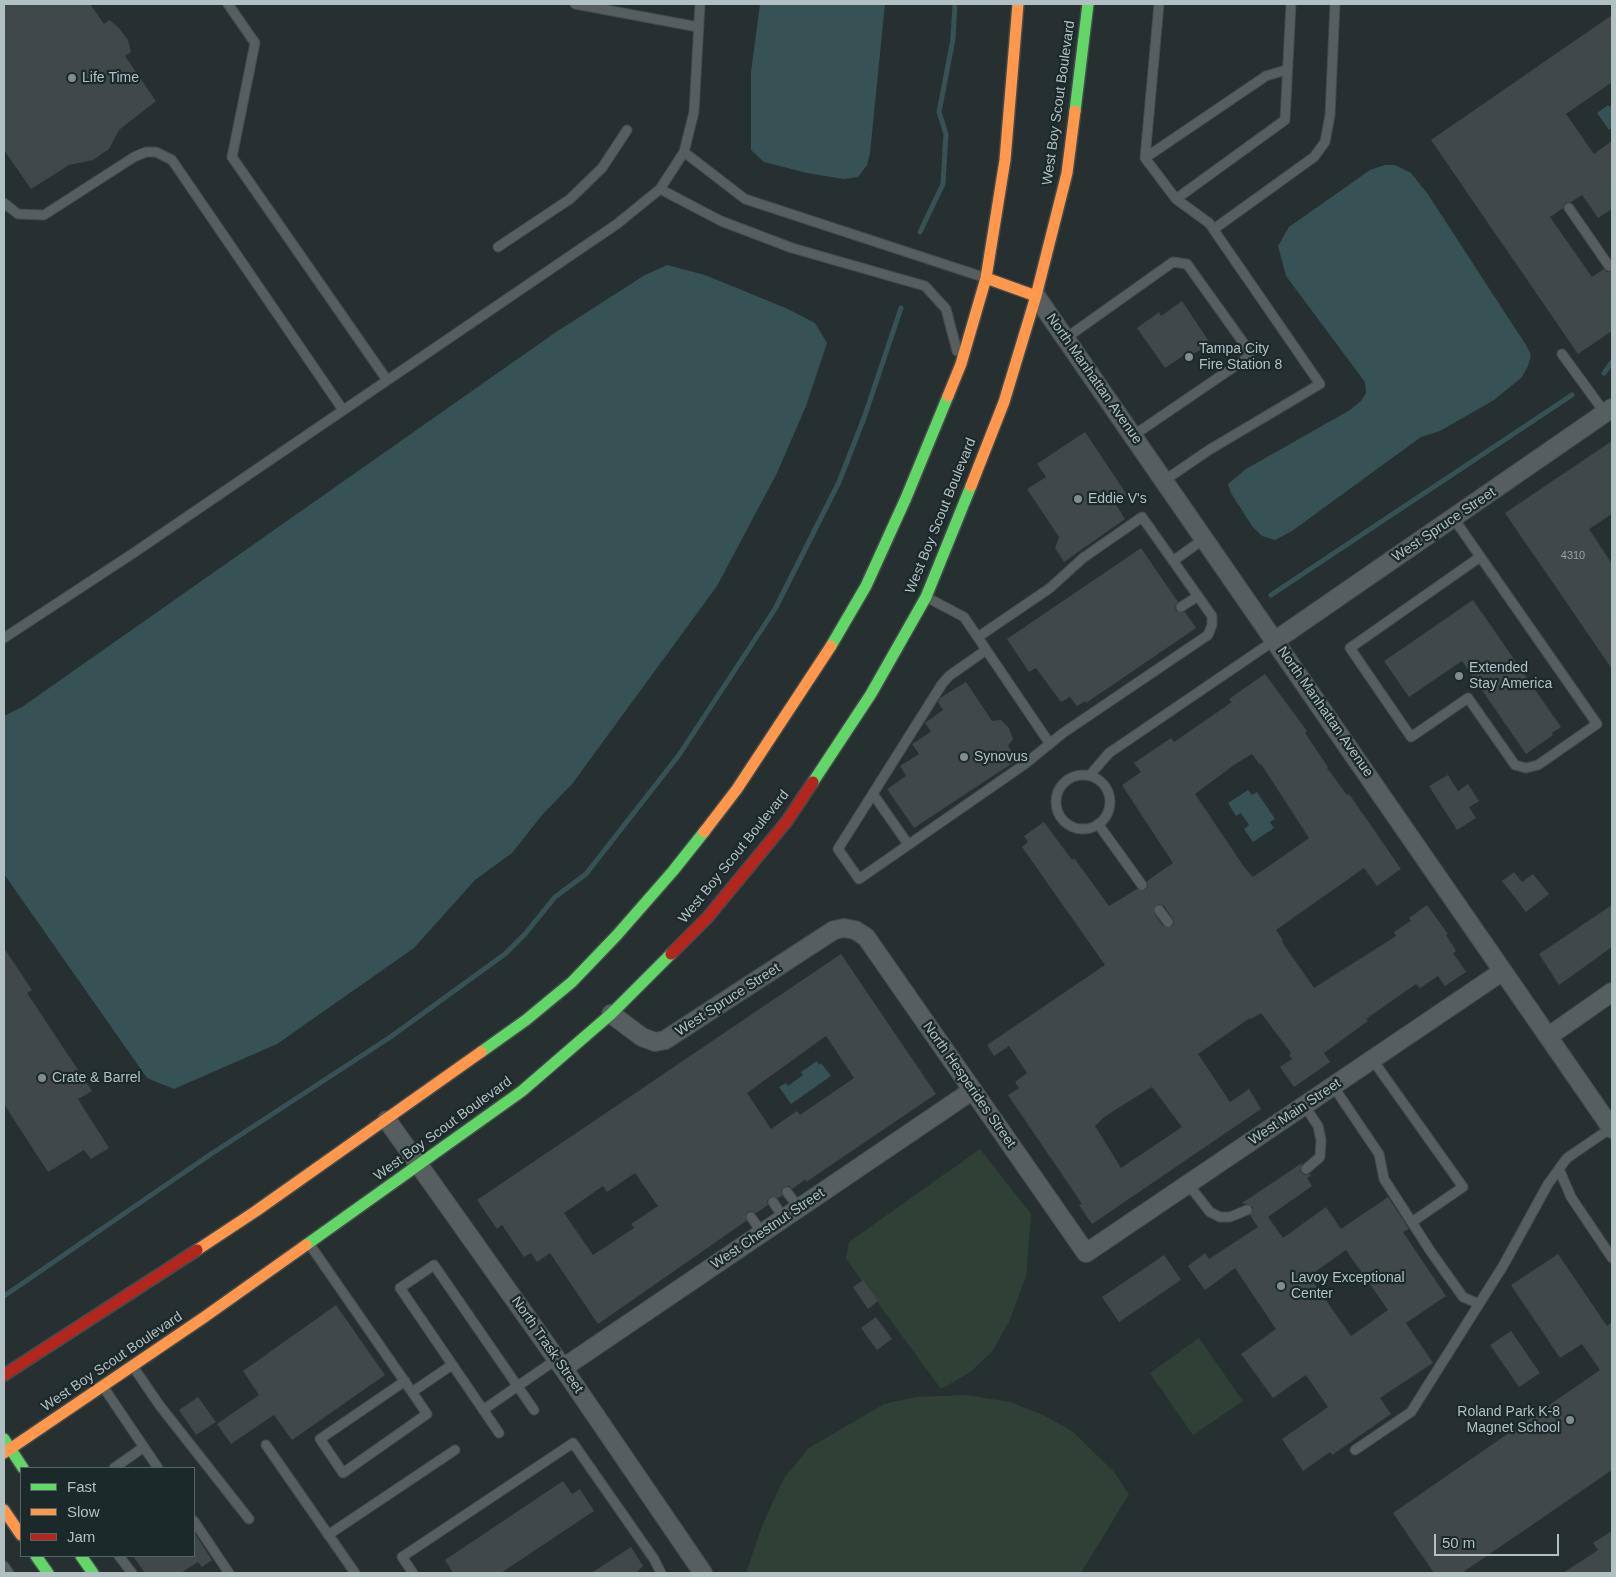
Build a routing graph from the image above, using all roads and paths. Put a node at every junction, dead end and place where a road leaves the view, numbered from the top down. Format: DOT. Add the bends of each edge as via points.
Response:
graph roads {
  1 [pos="228,4"];
  2 [pos="575,4"];
  3 [pos="700,4"];
  4 [pos="1018,4"];
  5 [pos="1088,4"];
  6 [pos="1159,4"];
  7 [pos="1291,4"];
  8 [pos="1335,4"];
  9 [pos="698,27"];
  10 [pos="1286,70"];
  11 [pos="627,130"];
  12 [pos="684,152"];
  13 [pos="1145,158"];
  14 [pos="660,189"];
  15 [pos="1176,199"];
  16 [pos="4,203"];
  17 [pos="1569,208"];
  18 [pos="1214,229"];
  19 [pos="498,247"];
  20 [pos="1609,266"];
  21 [pos="986,278"];
  22 [pos="1036,296"];
  23 [pos="1066,338"];
  24 [pos="1562,354"];
  25 [pos="960,364"];
  26 [pos="387,380"];
  27 [pos="343,410"];
  28 [pos="1609,411"];
  29 [pos="1134,435"];
  30 [pos="1165,480"];
  31 [pos="1454,519"];
  32 [pos="1205,538"];
  33 [pos="1480,557"];
  34 [pos="1173,561"];
  35 [pos="1198,596"];
  36 [pos="926,597"];
  37 [pos="1181,607"];
  38 [pos="978,637"];
  39 [pos="4,638"];
  40 [pos="1276,640"];
  41 [pos="986,650"];
  42 [pos="1050,744"];
  43 [pos="1090,775"];
  44 [pos="873,794"];
  45 [pos="1098,824"];
  46 [pos="908,844"];
  47 [pos="1142,885"];
  48 [pos="1159,910"];
  49 [pos="1168,922"];
  50 [pos="844,928"];
  51 [pos="1503,971"];
  52 [pos="1612,992"];
  53 [pos="611,1014"];
  54 [pos="1549,1036"];
  55 [pos="1372,1059"];
  56 [pos="1333,1086"];
  57 [pos="973,1090"];
  58 [pos="1309,1112"];
  59 [pos="387,1120"];
  60 [pos="1612,1128"];
  61 [pos="419,1166"];
  62 [pos="1306,1169"];
  63 [pos="1559,1169"];
  64 [pos="1188,1184"];
  65 [pos="787,1192"];
  66 [pos="773,1202"];
  67 [pos="1247,1210"];
  68 [pos="791,1213"];
  69 [pos="751,1217"];
  70 [pos="1412,1222"];
  71 [pos="762,1233"];
  72 [pos="308,1243"];
  73 [pos="1086,1253"];
  74 [pos="1612,1258"];
  75 [pos="1479,1304"];
  76 [pos="560,1364"];
  77 [pos="133,1365"];
  78 [pos="452,1365"];
  79 [pos="4,1376"];
  80 [pos="404,1382"];
  81 [pos="102,1386"];
  82 [pos="518,1387"];
  83 [pos="412,1392"];
  84 [pos="483,1410"];
  85 [pos="534,1410"];
  86 [pos="499,1433"];
  87 [pos="266,1445"];
  88 [pos="6,1447"];
  89 [pos="144,1447"];
  90 [pos="455,1450"];
  91 [pos="1355,1450"];
  92 [pos="22,1467"];
  93 [pos="115,1467"];
  94 [pos="157,1467"];
  95 [pos="4,1510"];
  96 [pos="249,1519"];
  97 [pos="195,1522"];
  98 [pos="20,1534"];
  99 [pos="328,1535"];
  100 [pos="37,1557"];
  101 [pos="82,1557"];
  102 [pos="120,1557"];
  103 [pos="4,1566"];
  104 [pos="9,1573"];
  105 [pos="48,1573"];
  106 [pos="93,1573"];
  107 [pos="132,1573"];
  108 [pos="229,1573"];
  109 [pos="354,1573"];
  110 [pos="413,1573"];
  111 [pos="661,1573"];
  112 [pos="703,1573"];
  1 -- 26 [label="lane" via="255,43 232,157"];
  2 -- 9 [label="lane"];
  3 -- 9 [label="lane"];
  4 -- 21 [label="main road" via="1006,160"];
  5 -- 22 [label="main road, West Boy Scout Boulevard" via="1067,172"];
  6 -- 13 [label="lane"];
  7 -- 10 [label="lane"];
  8 -- 18 [label="lane" via="1331,106 1325,142 1314,157"];
  9 -- 12 [label="lane" via="694,112"];
  10 -- 13 [label="lane" via="1266,76"];
  10 -- 15 [label="lane" via="1285,120"];
  11 -- 19 [label="lane" via="602,168 570,199"];
  12 -- 14 [label="lane"];
  12 -- 21 [label="lane" via="744,198"];
  13 -- 15 [label="lane"];
  14 -- 25 [label="lane" via="721,221 792,248 925,286 946,308"];
  14 -- 26 [label="lane" via="617,224"];
  15 -- 18 [label="lane"];
  16 -- 27 [label="lane" via="18,214 44,215 134,157 156,152 172,160"];
  17 -- 20 [label="lane"];
  18 -- 30 [label="lane" via="1320,384"];
  21 -- 22 [label="main road"];
  21 -- 25 [label="main road"];
  22 -- 23 [label="street, North Manhattan Avenue"];
  22 -- 36 [label="main road, West Boy Scout Boulevard" via="1004,402"];
  23 -- 29 [label="street, North Manhattan Avenue"];
  23 -- 29 [label="lane" via="1173,262 1187,264 1250,352 1247,358"];
  24 -- 28 [label="lane"];
  25 -- 59 [label="main road" via="906,498 866,586 816,672 738,789 673,871 572,982 526,1020"];
  26 -- 27 [label="lane"];
  27 -- 39 [label="lane"];
  28 -- 31 [label="street, West Spruce Street"];
  29 -- 30 [label="street, North Manhattan Avenue"];
  30 -- 32 [label="street, North Manhattan Avenue"];
  31 -- 33 [label="lane"];
  31 -- 40 [label="street, West Spruce Street"];
  32 -- 34 [label="lane"];
  32 -- 40 [label="street, North Manhattan Avenue"];
  33 -- 33 [label="lane" via="1597,724 1538,765 1526,768 1514,765 1468,698 1411,737 1350,648"];
  34 -- 35 [label="lane"];
  34 -- 38 [label="lane" via="1142,517 1083,558 1050,588"];
  35 -- 37 [label="lane"];
  35 -- 42 [label="lane" via="1212,616 1208,635"];
  36 -- 38 [label="lane" via="964,617"];
  36 -- 53 [label="main road, West Boy Scout Boulevard" via="870,694 787,821 707,918"];
  38 -- 41 [label="lane"];
  40 -- 43 [label="lane" via="1109,753"];
  40 -- 51 [label="street, North Manhattan Avenue"];
  41 -- 42 [label="lane"];
  41 -- 44 [label="lane" via="942,684"];
  42 -- 46 [label="lane"];
  43 -- 45 [label="lane" via="1104,784 1110,799 1107,815"];
  43 -- 45 [label="lane" via="1081,774 1064,782 1056,799 1057,808 1067,824 1076,828"];
  44 -- 46 [label="lane"];
  44 -- 46 [label="lane" via="838,849 859,879"];
  45 -- 47 [label="lane"];
  48 -- 49 [label="lane"];
  50 -- 53 [label="street, West Spruce Street" via="834,930 665,1040 655,1042 642,1038"];
  50 -- 57 [label="street, North Hesperides Street" via="866,937"];
  51 -- 54 [label="street, North Manhattan Avenue"];
  51 -- 55 [label="street, West Main Street"];
  52 -- 54 [label="street"];
  53 -- 61 [label="main road, West Boy Scout Boulevard" via="522,1091"];
  54 -- 60 [label="street, North Manhattan Avenue"];
  55 -- 56 [label="street, West Main Street"];
  55 -- 70 [label="lane" via="1463,1187"];
  56 -- 58 [label="street, West Main Street"];
  56 -- 70 [label="lane" via="1379,1154 1384,1179"];
  57 -- 68 [label="street, West Chestnut Street"];
  57 -- 73 [label="street, North Hesperides Street"];
  58 -- 62 [label="lane" via="1318,1126 1321,1140 1320,1157"];
  58 -- 64 [label="street, West Main Street"];
  59 -- 61 [label="street, North Trask Street"];
  59 -- 79 [label="main road" via="256,1211"];
  60 -- 63 [label="lane" via="1567,1158"];
  61 -- 72 [label="main road, West Boy Scout Boulevard"];
  61 -- 76 [label="street, North Trask Street"];
  63 -- 74 [label="lane" via="1571,1197"];
  63 -- 75 [label="lane"];
  64 -- 67 [label="lane" via="1210,1212 1220,1217 1230,1217"];
  64 -- 73 [label="street, West Main Street"];
  65 -- 68 [label="lane"];
  66 -- 68 [label="lane"];
  68 -- 71 [label="street, West Chestnut Street"];
  69 -- 71 [label="lane"];
  70 -- 75 [label="lane" via="1463,1297"];
  71 -- 76 [label="street, West Chestnut Street"];
  72 -- 77 [label="main road, West Boy Scout Boulevard"];
  72 -- 80 [label="lane"];
  75 -- 91 [label="lane" via="1411,1412"];
  76 -- 82 [label="lane"];
  76 -- 112 [label="street, North Trask Street"];
  77 -- 81 [label="main road, West Boy Scout Boulevard"];
  77 -- 96 [label="lane" via="160,1406"];
  78 -- 82 [label="lane" via="400,1288 434,1265"];
  78 -- 83 [label="lane"];
  78 -- 84 [label="lane"];
  80 -- 83 [label="lane"];
  80 -- 83 [label="lane" via="320,1439 343,1473 427,1414"];
  81 -- 88 [label="main road, West Boy Scout Boulevard"];
  81 -- 89 [label="lane"];
  82 -- 84 [label="lane"];
  82 -- 85 [label="lane"];
  84 -- 86 [label="lane"];
  87 -- 99 [label="lane"];
  88 -- 92 [label="main road"];
  89 -- 93 [label="lane"];
  89 -- 94 [label="lane"];
  90 -- 99 [label="lane"];
  95 -- 98 [label="main road"];
  97 -- 108 [label="lane"];
  99 -- 109 [label="lane"];
  100 -- 105 [label="main road"];
  101 -- 106 [label="main road"];
  102 -- 107 [label="lane"];
  103 -- 104 [label="lane"];
  110 -- 111 [label="lane" via="402,1557 573,1443"];
}
